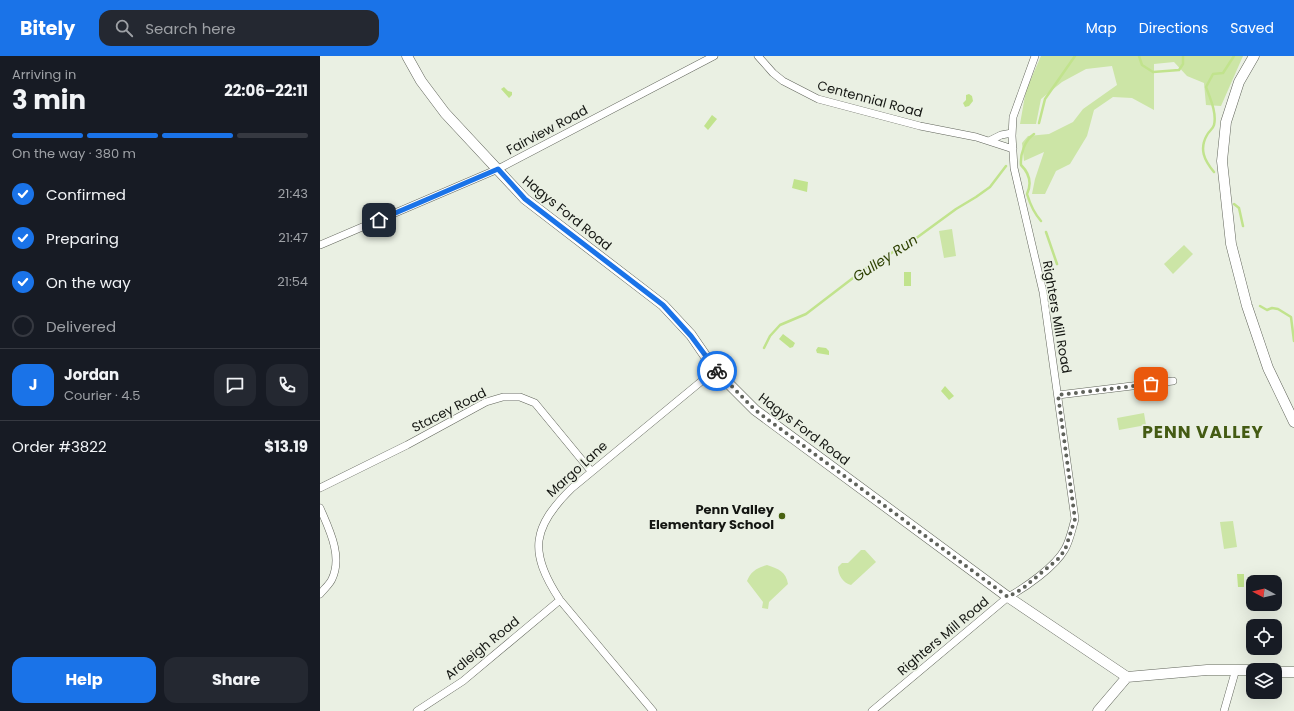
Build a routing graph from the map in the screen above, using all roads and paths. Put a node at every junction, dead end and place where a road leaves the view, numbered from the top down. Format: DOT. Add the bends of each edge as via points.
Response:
graph roads {
  1 [pos="408,56"];
  2 [pos="714,56"];
  3 [pos="758,56"];
  4 [pos="1035,56"];
  5 [pos="1254,56"];
  6 [pos="1012,133"];
  7 [pos="989,141"];
  8 [pos="1013,149"];
  9 [pos="498,169"];
  10 [pos="320,245"];
  11 [pos="715,370"];
  12 [pos="1173,381"];
  13 [pos="1058,395"];
  14 [pos="1294,422"];
  15 [pos="591,472"];
  16 [pos="320,488"];
  17 [pos="320,508"];
  18 [pos="320,594"];
  19 [pos="1008,597"];
  20 [pos="560,600"];
  21 [pos="1236,669"];
  22 [pos="1246,670"];
  23 [pos="1282,672"];
  24 [pos="1294,672"];
  25 [pos="1127,677"];
  26 [pos="416,711"];
  27 [pos="653,711"];
  28 [pos="872,711"];
  29 [pos="1098,711"];
  30 [pos="1224,711"];
  1 -- 9 [label="street, Hagys Ford Road" via="432,96"];
  2 -- 9 [label="street, Fairview Road"];
  3 -- 7 [label="street, Centennial Road" via="783,81 818,99"];
  4 -- 6 [label="street, Righters Mill Road" via="1013,117"];
  5 -- 14 [label="street" via="1239,82 1226,122 1222,161 1232,244 1246,306 1268,368"];
  6 -- 7 [label="street"];
  6 -- 8 [label="street, Righters Mill Road"];
  7 -- 8 [label="street, Centennial Road"];
  8 -- 13 [label="street, Righters Mill Road" via="1014,168 1043,292"];
  9 -- 10 [label="street, Fairview Road"];
  9 -- 11 [label="street, Hagys Ford Road" via="525,199 663,305 691,336"];
  11 -- 15 [label="street, Margo Lane"];
  11 -- 19 [label="street, Hagys Ford Road" via="755,410"];
  12 -- 13 [label="street"];
  13 -- 19 [label="street, Righters Mill Road" via="1075,519 1065,550 1058,559 1022,589"];
  15 -- 16 [label="street, Stacey Road" via="535,403 520,397 503,397 486,402"];
  15 -- 20 [label="street, Margo Lane" via="553,506 544,523 539,541 540,562 548,582"];
  17 -- 18 [label="street" via="333,539 336,560 332,580"];
  19 -- 25 [label="street, Hagys Ford Road"];
  19 -- 28 [label="street, Righters Mill Road"];
  20 -- 26 [label="street, Ardleigh Road" via="464,681"];
  20 -- 27 [label="street, Margo Lane"];
  21 -- 22 [label="street"];
  21 -- 25 [label="street"];
  21 -- 30 [label="street"];
  23 -- 24 [label="street"];
  25 -- 29 [label="street"];
}
